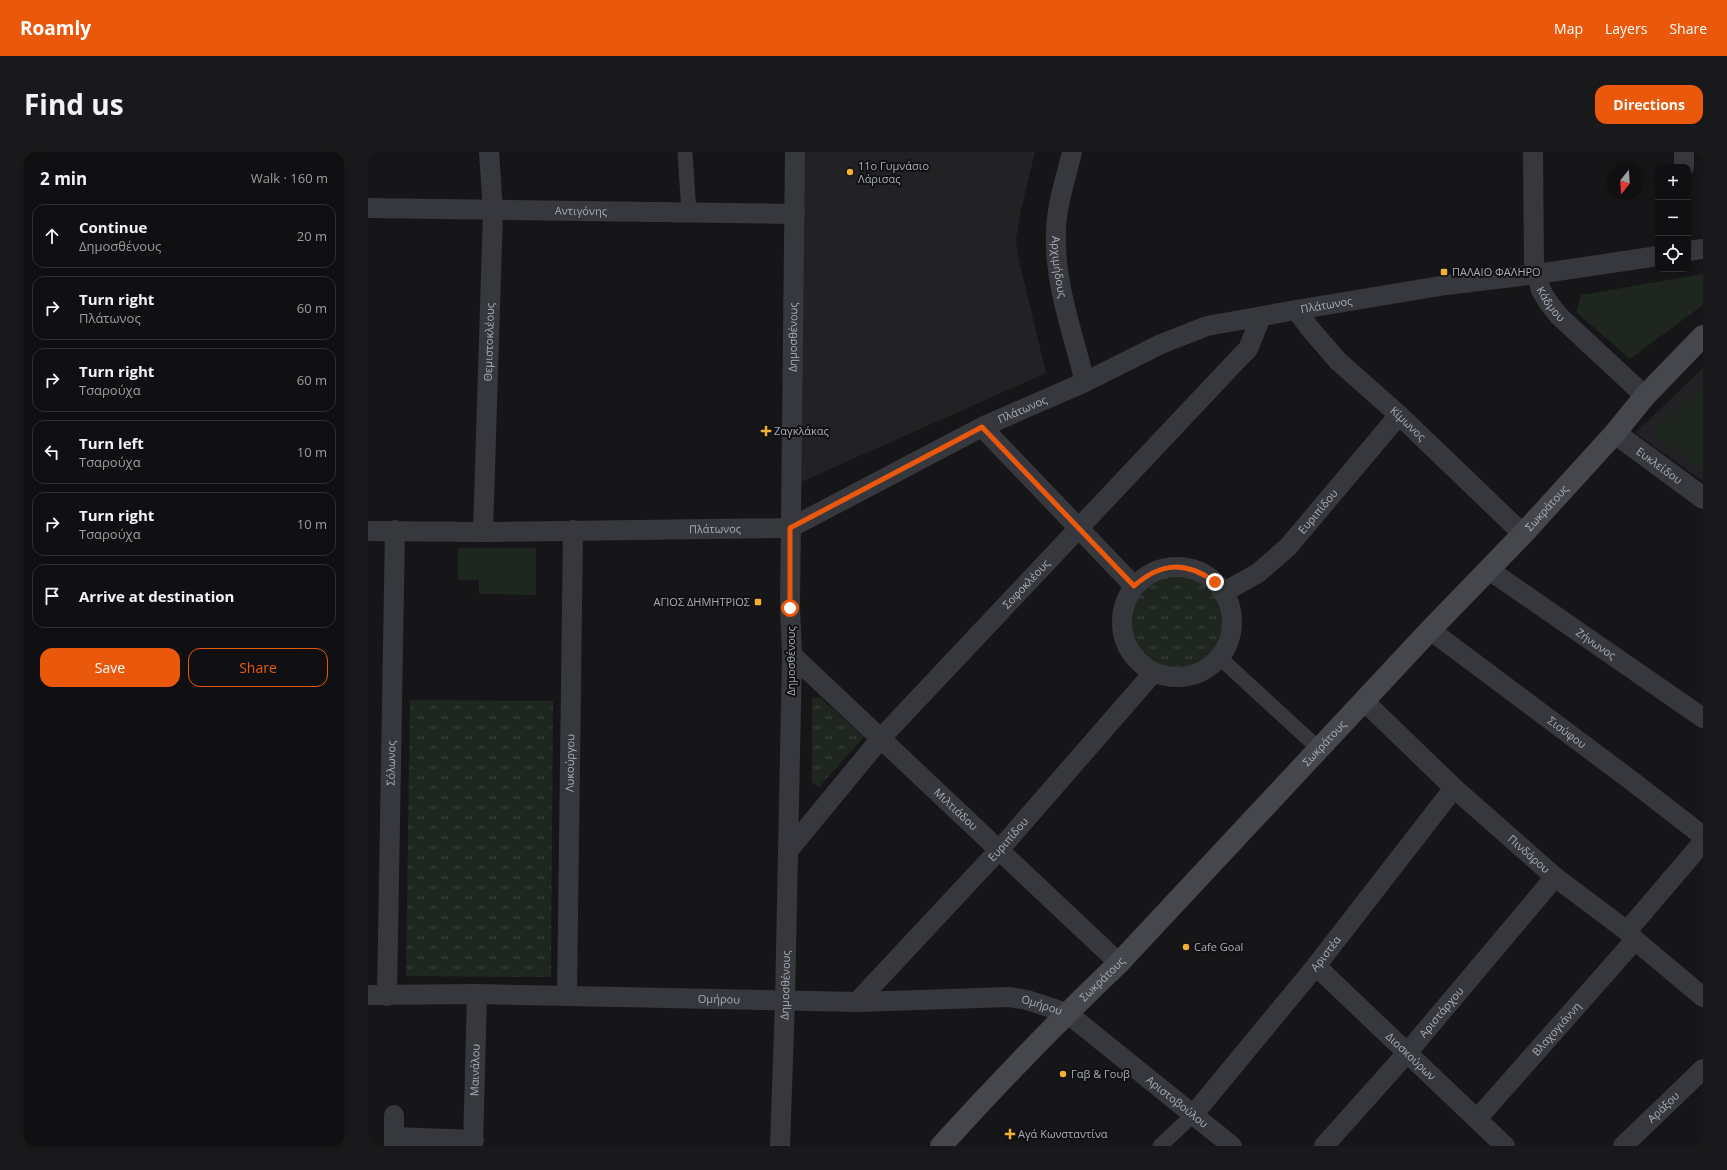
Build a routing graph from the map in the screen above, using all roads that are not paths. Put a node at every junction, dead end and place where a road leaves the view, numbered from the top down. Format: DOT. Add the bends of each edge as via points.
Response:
graph roads {
  1 [pos="489,152"];
  2 [pos="686,152"];
  3 [pos="795,152"];
  4 [pos="1072,152"];
  5 [pos="1532,152"];
  6 [pos="1684,152"];
  7 [pos="1684,164"];
  8 [pos="368,208"];
  9 [pos="493,211"];
  10 [pos="689,213"];
  11 [pos="795,214"];
  12 [pos="1703,249"];
  13 [pos="1691,251"];
  14 [pos="1655,256"];
  15 [pos="1537,274"];
  16 [pos="1296,310"];
  17 [pos="1261,317"];
  18 [pos="1703,336"];
  19 [pos="1085,382"];
  20 [pos="1645,396"];
  21 [pos="1399,415"];
  22 [pos="982,427"];
  23 [pos="1615,433"];
  24 [pos="1703,498"];
  25 [pos="790,528"];
  26 [pos="1078,529"];
  27 [pos="396,530"];
  28 [pos="573,530"];
  29 [pos="368,531"];
  30 [pos="483,532"];
  31 [pos="1523,534"];
  32 [pos="1489,570"];
  33 [pos="1134,586"];
  34 [pos="1224,592"];
  35 [pos="1430,630"];
  36 [pos="792,655"];
  37 [pos="1219,657"];
  38 [pos="1154,672"];
  39 [pos="1364,701"];
  40 [pos="1703,718"];
  41 [pos="881,738"];
  42 [pos="1319,749"];
  43 [pos="1454,788"];
  44 [pos="1703,836"];
  45 [pos="1703,842"];
  46 [pos="998,850"];
  47 [pos="788,851"];
  48 [pos="1555,877"];
  49 [pos="1631,935"];
  50 [pos="1119,963"];
  51 [pos="1316,966"];
  52 [pos="477,994"];
  53 [pos="377,996"];
  54 [pos="567,996"];
  55 [pos="1703,997"];
  56 [pos="785,1001"];
  57 [pos="856,1002"];
  58 [pos="1067,1013"];
  59 [pos="1407,1053"];
  60 [pos="1703,1069"];
  61 [pos="394,1115"];
  62 [pos="1193,1115"];
  63 [pos="1477,1118"];
  64 [pos="394,1142"];
  65 [pos="474,1143"];
  66 [pos="780,1146"];
  67 [pos="941,1146"];
  68 [pos="1160,1146"];
  69 [pos="1232,1146"];
  70 [pos="1324,1146"];
  71 [pos="1506,1146"];
  72 [pos="1623,1146"];
  1 -- 9 [label="street, Θεμιστοκλέους"];
  2 -- 10 [label="street"];
  3 -- 11 [label="street, Δημοσθένους"];
  4 -- 19 [label="street, Αρχιμήδους" via="1057,218 1057,272"];
  5 -- 15 [label="street, Κάδμου" via="1533,246"];
  6 -- 7 [label="street"];
  8 -- 9 [label="street, Αντιγόνης"];
  9 -- 10 [label="street, Αντιγόνης"];
  9 -- 30 [label="street, Θεμιστοκλέους"];
  10 -- 11 [label="street, Αντιγόνης"];
  11 -- 25 [label="street, Δημοσθένους"];
  12 -- 13 [label="street"];
  14 -- 15 [label="street, Πλάτωνος"];
  15 -- 16 [label="street, Πλάτωνος"];
  15 -- 20 [label="street, Κάδμου" via="1541,290 1559,316"];
  16 -- 17 [label="street, Πλάτωνος"];
  16 -- 21 [label="street, Κίμωνος" via="1338,361"];
  17 -- 19 [label="street, Πλάτωνος" via="1207,326 1155,347"];
  17 -- 26 [label="street, Σοφοκλέους" via="1248,348"];
  18 -- 20 [label="main road, Σωκράτους"];
  19 -- 22 [label="street, Πλάτωνος"];
  20 -- 23 [label="main road, Σωκράτους"];
  21 -- 31 [label="street, Κίμωνος"];
  21 -- 34 [label="street, Ευριπίδου" via="1288,547 1258,573"];
  22 -- 25 [label="street, Πλάτωνος"];
  22 -- 26 [label="street"];
  23 -- 24 [label="street, Ευκλείδου"];
  23 -- 31 [label="main road, Σωκράτους"];
  25 -- 28 [label="street, Πλάτωνος"];
  25 -- 36 [label="street, Δημοσθένους"];
  26 -- 33 [label="street"];
  26 -- 41 [label="street, Σοφοκλέους"];
  27 -- 29 [label="street, Πλάτωνος"];
  27 -- 30 [label="street, Πλάτωνος"];
  27 -- 53 [label="street, Σόλωνος"];
  28 -- 30 [label="street, Πλάτωνος"];
  28 -- 54 [label="street, Λυκούργου"];
  31 -- 32 [label="main road, Σωκράτους"];
  32 -- 35 [label="main road, Σωκράτους"];
  32 -- 40 [label="street, Ζήνωνος"];
  33 -- 34 [label="street" via="1159,569 1174,566 1203,573"];
  33 -- 38 [label="street" via="1124,602 1121,621 1124,640 1134,657"];
  34 -- 37 [label="street" via="1231,611 1232,627 1228,643"];
  35 -- 39 [label="main road, Σωκράτους"];
  35 -- 44 [label="street, Σισύφου"];
  36 -- 41 [label="street, Μιλτιάδου"];
  36 -- 47 [label="street, Δημοσθένους"];
  37 -- 38 [label="street" via="1208,668 1194,674 1178,677 1163,676"];
  37 -- 42 [label="street"];
  38 -- 46 [label="street, Ευριπίδου"];
  39 -- 42 [label="main road, Σωκράτους"];
  39 -- 43 [label="street, Πινδάρου"];
  41 -- 46 [label="street, Μιλτιάδου"];
  41 -- 47 [label="street, Σοφοκλέους"];
  42 -- 50 [label="main road, Σωκράτους"];
  43 -- 48 [label="street, Πινδάρου"];
  43 -- 51 [label="street, Αριστέα"];
  45 -- 49 [label="street, Βλαχογιάννη"];
  46 -- 50 [label="street, Μιλτιάδου"];
  46 -- 57 [label="street, Ευριπίδου"];
  47 -- 56 [label="street, Δημοσθένους"];
  48 -- 49 [label="street, Πινδάρου"];
  48 -- 59 [label="street, Αριστάρχου"];
  49 -- 55 [label="street, Πινδάρου"];
  49 -- 63 [label="street, Βλαχογιάννη"];
  50 -- 58 [label="main road, Σωκράτους"];
  51 -- 59 [label="street, Διοσκούρων"];
  51 -- 62 [label="street, Αριστέα"];
  52 -- 53 [label="street, Ομήρου"];
  52 -- 54 [label="street, Ομήρου"];
  52 -- 65 [label="street, Μαινάλου"];
  54 -- 56 [label="street, Ομήρου"];
  56 -- 57 [label="street, Ομήρου"];
  56 -- 66 [label="street, Δημοσθένους"];
  57 -- 58 [label="street, Ομήρου" via="1009,997"];
  58 -- 62 [label="street, Αριστοβούλου"];
  58 -- 67 [label="main road, Σωκράτους"];
  59 -- 63 [label="street, Διοσκούρων"];
  59 -- 70 [label="street, Αριστάρχου"];
  60 -- 72 [label="street, Αράξου"];
  61 -- 64 [label="street"];
  62 -- 68 [label="street"];
  62 -- 69 [label="street, Αριστοβούλου"];
  63 -- 71 [label="street, Διοσκούρων"];
  64 -- 65 [label="street"];
}
